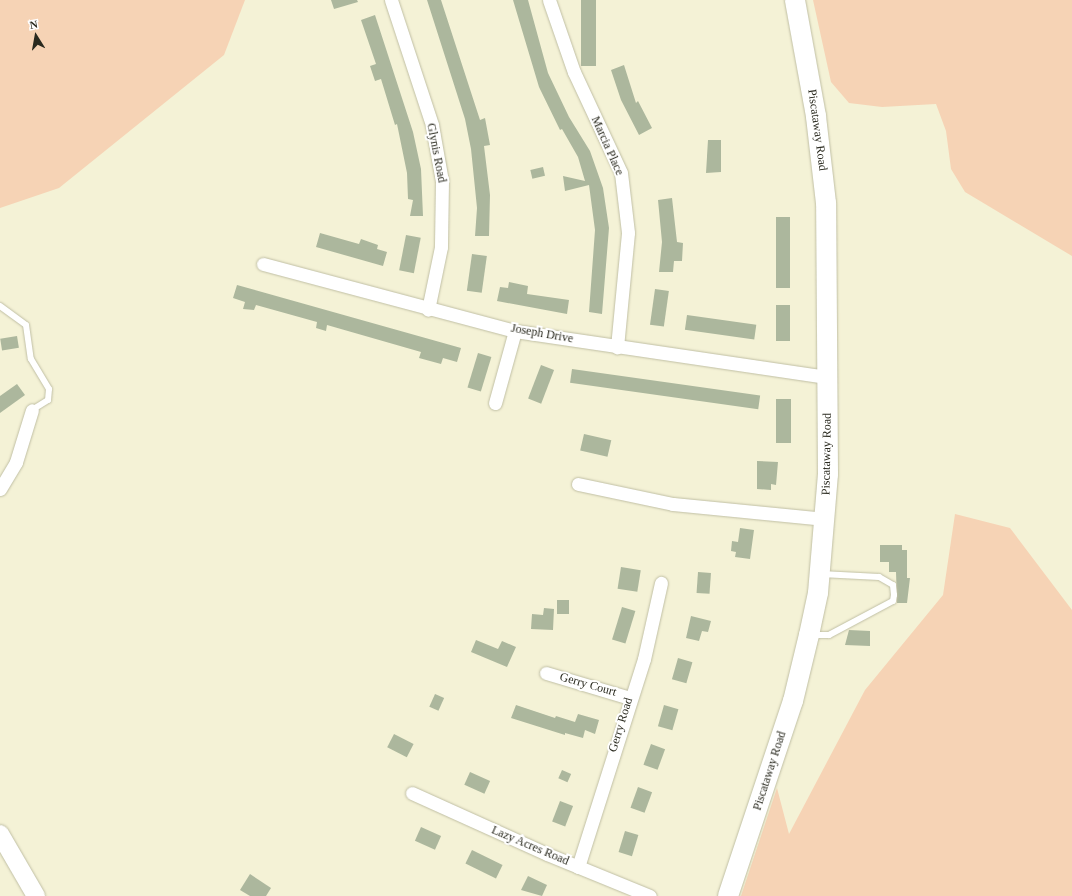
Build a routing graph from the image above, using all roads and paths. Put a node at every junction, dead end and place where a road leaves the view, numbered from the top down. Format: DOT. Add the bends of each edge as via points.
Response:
graph roads {
  1 [pos="391,0"];
  2 [pos="549,0"];
  3 [pos="795,0"];
  4 [pos="263,264"];
  5 [pos="0,306"];
  6 [pos="428,310"];
  7 [pos="515,331"];
  8 [pos="617,347"];
  9 [pos="827,377"];
  10 [pos="495,403"];
  11 [pos="32,410"];
  12 [pos="578,484"];
  13 [pos="0,488"];
  14 [pos="825,519"];
  15 [pos="820,574"];
  16 [pos="662,583"];
  17 [pos="809,635"];
  18 [pos="546,673"];
  19 [pos="630,698"];
  20 [pos="412,793"];
  21 [pos="0,834"];
  22 [pos="578,867"];
  23 [pos="36,896"];
  24 [pos="650,896"];
  25 [pos="728,896"];
  1 -- 6 [label="street, Glynis Road" via="432,125 441,174 442,247"];
  2 -- 8 [label="street, Marcia Place" via="574,72 621,173 628,233"];
  3 -- 9 [label="main road, Piscataway Road" via="816,116 826,203"];
  4 -- 6 [label="street, Joseph Drive"];
  5 -- 11 [label="lane" via="26,325 32,360 49,390 48,400"];
  6 -- 7 [label="street, Joseph Drive"];
  7 -- 8 [label="street, Joseph Drive"];
  7 -- 10 [label="street"];
  8 -- 9 [label="street, Joseph Drive"];
  9 -- 14 [label="main road, Piscataway Road" via="828,474"];
  11 -- 13 [label="street" via="16,462"];
  12 -- 14 [label="street" via="673,504"];
  14 -- 15 [label="main road, Piscataway Road"];
  15 -- 17 [label="main road, Piscataway Road"];
  15 -- 17 [label="lane" via="879,577 893,586 893,601 829,635"];
  16 -- 19 [label="street, Gerry Road" via="644,659"];
  17 -- 25 [label="main road, Piscataway Road" via="794,701"];
  18 -- 19 [label="street, Gerry Court"];
  19 -- 22 [label="street, Gerry Road"];
  20 -- 22 [label="street, Lazy Acres Road"];
  21 -- 23 [label="street"];
  22 -- 24 [label="street, Lazy Acres Road"];
}
